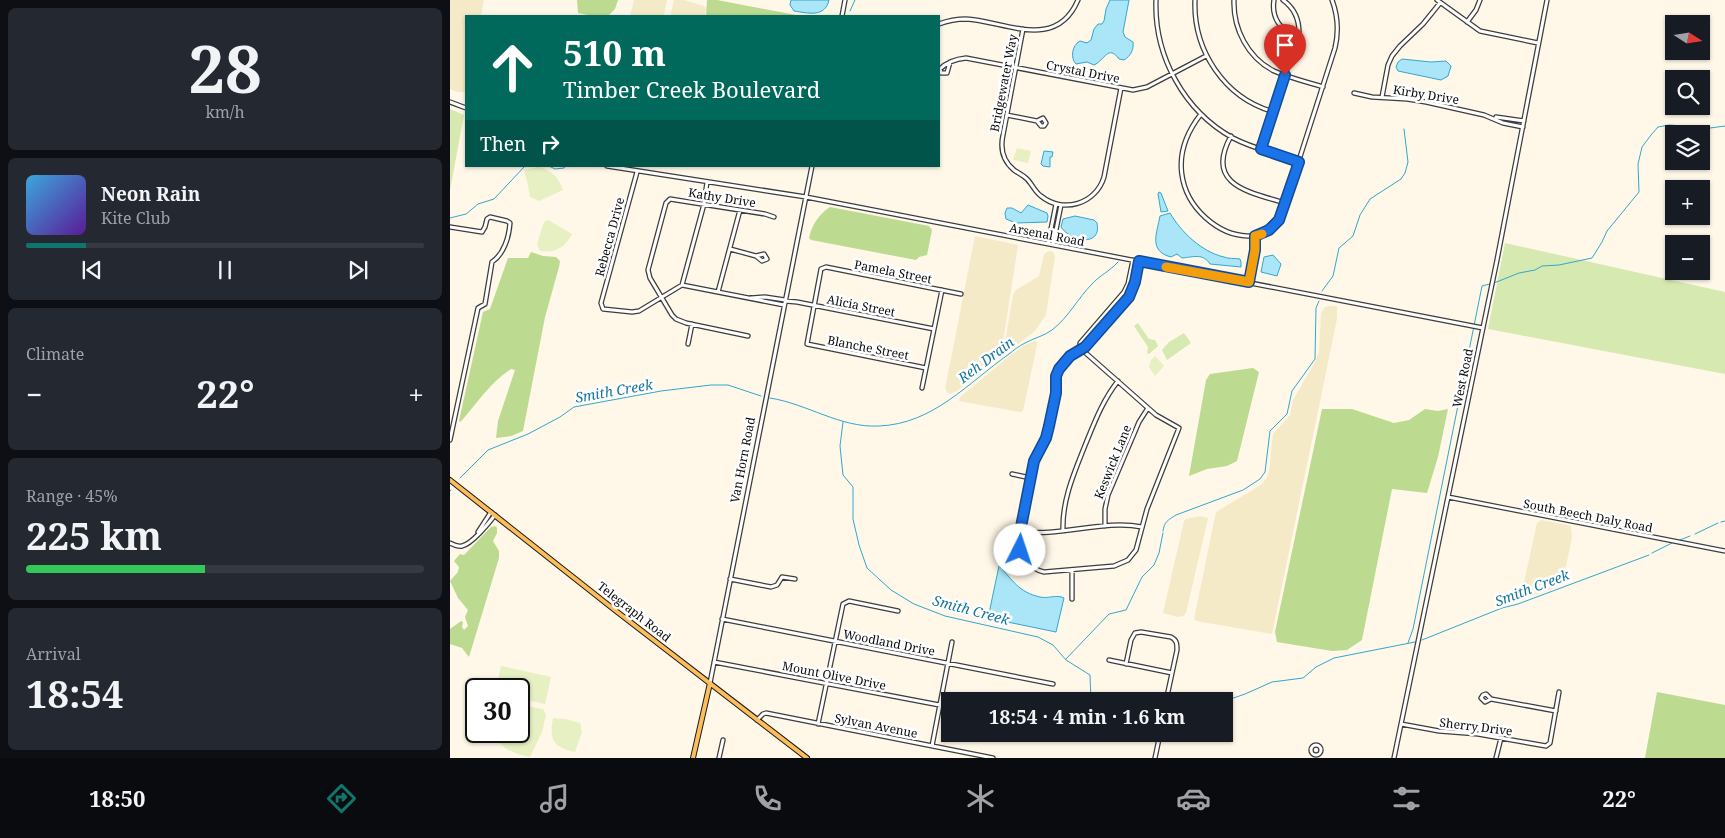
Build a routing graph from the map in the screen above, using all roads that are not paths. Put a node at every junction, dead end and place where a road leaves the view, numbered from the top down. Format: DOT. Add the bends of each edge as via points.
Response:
graph roads {
  1 [pos="845,0"];
  2 [pos="1078,0"];
  3 [pos="1156,0"];
  4 [pos="1195,0"];
  5 [pos="1234,0"];
  6 [pos="1274,0"];
  7 [pos="1283,0"];
  8 [pos="1332,0"];
  9 [pos="1480,0"];
  10 [pos="1547,0"];
  11 [pos="1438,1"];
  12 [pos="842,15"];
  13 [pos="1467,22"];
  14 [pos="940,24"];
  15 [pos="1023,29"];
  16 [pos="1297,37"];
  17 [pos="1538,43"];
  18 [pos="1206,56"];
  19 [pos="950,62"];
  20 [pos="1016,68"];
  21 [pos="1172,74"];
  22 [pos="1285,75"];
  23 [pos="1323,87"];
  24 [pos="1121,88"];
  25 [pos="1354,93"];
  26 [pos="1382,97"];
  27 [pos="450,102"];
  28 [pos="465,108"];
  29 [pos="1274,112"];
  30 [pos="1201,114"];
  31 [pos="1006,115"];
  32 [pos="1493,117"];
  33 [pos="1037,121"];
  34 [pos="1524,121"];
  35 [pos="1523,127"];
  36 [pos="1231,136"];
  37 [pos="1261,149"];
  38 [pos="1299,162"];
  39 [pos="612,167"];
  40 [pos="812,167"];
  41 [pos="637,172"];
  42 [pos="707,182"];
  43 [pos="806,197"];
  44 [pos="1285,203"];
  45 [pos="704,204"];
  46 [pos="1056,204"];
  47 [pos="1061,205"];
  48 [pos="740,210"];
  49 [pos="774,217"];
  50 [pos="450,227"];
  51 [pos="1255,236"];
  52 [pos="1048,244"];
  53 [pos="1054,245"];
  54 [pos="730,248"];
  55 [pos="756,256"];
  56 [pos="1133,260"];
  57 [pos="1139,261"];
  58 [pos="1249,282"];
  59 [pos="682,285"];
  60 [pos="942,290"];
  61 [pos="718,292"];
  62 [pos="961,294"];
  63 [pos="662,298"];
  64 [pos="785,302"];
  65 [pos="1116,303"];
  66 [pos="814,306"];
  67 [pos="1120,307"];
  68 [pos="692,324"];
  69 [pos="1097,324"];
  70 [pos="1101,328"];
  71 [pos="1483,328"];
  72 [pos="934,329"];
  73 [pos="748,336"];
  74 [pos="688,344"];
  75 [pos="1080,348"];
  76 [pos="926,368"];
  77 [pos="1118,381"];
  78 [pos="922,388"];
  79 [pos="1148,408"];
  80 [pos="450,440"];
  81 [pos="1012,474"];
  82 [pos="1031,478"];
  83 [pos="450,480"];
  84 [pos="1448,497"];
  85 [pos="491,512"];
  86 [pos="495,515"];
  87 [pos="1105,526"];
  88 [pos="1142,528"];
  89 [pos="1063,530"];
  90 [pos="1020,531"];
  91 [pos="477,534"];
  92 [pos="450,543"];
  93 [pos="1725,551"];
  94 [pos="1072,570"];
  95 [pos="730,579"];
  96 [pos="795,579"];
  97 [pos="1072,599"];
  98 [pos="898,611"];
  99 [pos="722,620"];
  100 [pos="834,642"];
  101 [pos="952,642"];
  102 [pos="1109,660"];
  103 [pos="714,662"];
  104 [pos="947,664"];
  105 [pos="1126,664"];
  106 [pos="1172,673"];
  107 [pos="710,683"];
  108 [pos="826,684"];
  109 [pos="1053,684"];
  110 [pos="1168,692"];
  111 [pos="1559,692"];
  112 [pos="1491,699"];
  113 [pos="940,705"];
  114 [pos="1556,711"];
  115 [pos="758,720"];
  116 [pos="818,724"];
  117 [pos="1401,724"];
  118 [pos="1501,738"];
  119 [pos="723,740"];
  120 [pos="1158,742"];
  121 [pos="932,746"];
  122 [pos="719,756"];
  123 [pos="693,758"];
  124 [pos="724,758"];
  125 [pos="806,758"];
  126 [pos="993,758"];
  127 [pos="1154,758"];
  128 [pos="1394,758"];
  129 [pos="1496,758"];
  1 -- 12 [label="street"];
  2 -- 15 [label="street" via="1069,14 1055,26 1040,30"];
  3 -- 21 [label="street" via="1159,36"];
  4 -- 18 [label="street" via="1197,27"];
  5 -- 22 [label="street" via="1237,25 1246,46 1263,64"];
  6 -- 16 [label="street" via="1277,22 1286,32"];
  7 -- 16 [label="street" via="1297,17"];
  8 -- 23 [label="street" via="1338,32"];
  9 -- 13 [label="street"];
  10 -- 17 [label="street, West Road"];
  11 -- 13 [label="street"];
  11 -- 26 [label="street" via="1424,24 1392,56"];
  13 -- 17 [label="street" via="1480,31"];
  14 -- 15 [label="street" via="968,19"];
  15 -- 20 [label="street, Bridgewater Way"];
  16 -- 22 [label="street"];
  17 -- 34 [label="street, West Road"];
  18 -- 21 [label="street, Crystal Drive"];
  18 -- 29 [label="street" via="1239,95"];
  19 -- 20 [label="street, Crystal Drive" via="966,58"];
  20 -- 24 [label="street, Crystal Drive"];
  20 -- 31 [label="street, Bridgewater Way"];
  21 -- 24 [label="street, Crystal Drive" via="1142,89"];
  21 -- 30 [label="street"];
  22 -- 23 [label="street"];
  22 -- 29 [label="street"];
  23 -- 38 [label="street"];
  24 -- 47 [label="street, Bridgewater Way" via="1101,184 1085,200 1074,205"];
  25 -- 26 [label="street, Kirby Drive"];
  26 -- 32 [label="street, Kirby Drive" via="1408,99"];
  27 -- 28 [label="street"];
  29 -- 37 [label="street"];
  30 -- 36 [label="street"];
  30 -- 51 [label="street" via="1189,130 1182,150 1181,168 1186,190 1195,207 1214,224 1231,232"];
  31 -- 33 [label="street"];
  31 -- 46 [label="street, Bridgewater Way" via="1002,145 1007,162 1041,196"];
  32 -- 34 [label="street, Kirby Drive"];
  32 -- 35 [label="street, Kirby Drive" via="1503,123"];
  34 -- 35 [label="street, West Road"];
  35 -- 71 [label="street, West Road"];
  36 -- 37 [label="street"];
  36 -- 44 [label="street" via="1222,157 1228,179 1242,190"];
  37 -- 38 [label="street"];
  38 -- 44 [label="street"];
  39 -- 41 [label="street, Arsenal Road"];
  40 -- 43 [label="street, Van Horn Road"];
  41 -- 42 [label="street, Arsenal Road"];
  41 -- 63 [label="street, Rebecca Drive" via="601,303 606,310 636,312"];
  42 -- 43 [label="street, Arsenal Road"];
  42 -- 45 [label="street"];
  43 -- 52 [label="street, Arsenal Road"];
  43 -- 64 [label="street, Van Horn Road"];
  44 -- 51 [label="street" via="1275,225"];
  45 -- 48 [label="street, Kathy Drive"];
  45 -- 59 [label="street"];
  45 -- 63 [label="street, Kathy Drive" via="668,200 648,270"];
  46 -- 47 [label="street, Bridgewater Way"];
  46 -- 52 [label="street"];
  47 -- 53 [label="street"];
  48 -- 49 [label="street, Kathy Drive"];
  48 -- 54 [label="street"];
  50 -- 80 [label="street" via="482,232 490,217 510,224 502,251 492,262 485,304 478,308"];
  51 -- 58 [label="street"];
  52 -- 53 [label="street, Arsenal Road"];
  53 -- 56 [label="street, Arsenal Road"];
  54 -- 55 [label="street"];
  54 -- 61 [label="street"];
  56 -- 57 [label="street, Arsenal Road"];
  56 -- 65 [label="street" via="1127,288"];
  57 -- 58 [label="street, Arsenal Road"];
  57 -- 67 [label="street" via="1132,293"];
  58 -- 71 [label="street, Arsenal Road"];
  59 -- 61 [label="street, Alicia Street"];
  59 -- 63 [label="street"];
  60 -- 62 [label="street, Pamela Street"];
  60 -- 66 [label="street, Pamela Street" via="822,268"];
  60 -- 72 [label="street"];
  61 -- 64 [label="street, Alicia Street"];
  63 -- 68 [label="street" via="676,319"];
  64 -- 66 [label="street, Alicia Street"];
  64 -- 95 [label="street, Van Horn Road"];
  65 -- 67 [label="street"];
  65 -- 69 [label="street"];
  66 -- 72 [label="street, Alicia Street"];
  66 -- 76 [label="street, Blanche Street" via="807,344"];
  67 -- 70 [label="street"];
  68 -- 73 [label="street"];
  68 -- 74 [label="street"];
  69 -- 70 [label="street"];
  69 -- 75 [label="street" via="1080,343"];
  70 -- 75 [label="street" via="1085,347"];
  71 -- 84 [label="street, West Road"];
  72 -- 76 [label="street"];
  75 -- 77 [label="street"];
  75 -- 82 [label="street" via="1066,359 1058,372 1047,434"];
  76 -- 78 [label="street"];
  77 -- 79 [label="street"];
  77 -- 89 [label="street" via="1102,405 1071,478"];
  79 -- 87 [label="street, Keswick Lane" via="1108,495"];
  79 -- 88 [label="street" via="1179,428"];
  81 -- 82 [label="street"];
  82 -- 90 [label="street"];
  83 -- 85 [label="main road, Telegraph Road"];
  84 -- 93 [label="street, South Beech Daly Road"];
  84 -- 117 [label="street, West Road"];
  85 -- 86 [label="main road, Telegraph Road"];
  85 -- 91 [label="street"];
  86 -- 91 [label="street"];
  86 -- 107 [label="main road, Telegraph Road"];
  87 -- 88 [label="street"];
  87 -- 89 [label="street"];
  88 -- 94 [label="street" via="1136,550 1128,560 1116,566"];
  89 -- 90 [label="street"];
  90 -- 94 [label="street" via="1020,552 1032,567 1046,572"];
  91 -- 92 [label="street" via="463,546"];
  94 -- 97 [label="street"];
  95 -- 96 [label="street" via="771,587 777,585 782,577"];
  95 -- 99 [label="street, Van Horn Road"];
  98 -- 100 [label="street" via="844,602"];
  99 -- 100 [label="street, Woodland Drive"];
  99 -- 103 [label="street, Van Horn Road"];
  100 -- 104 [label="street, Woodland Drive"];
  100 -- 108 [label="street"];
  101 -- 104 [label="street"];
  102 -- 105 [label="street"];
  103 -- 107 [label="street, Van Horn Road"];
  103 -- 108 [label="street, Mount Olive Drive"];
  104 -- 109 [label="street, Woodland Drive"];
  104 -- 113 [label="street"];
  105 -- 106 [label="street"];
  105 -- 106 [label="street" via="1135,633 1171,637 1177,646"];
  106 -- 110 [label="street"];
  107 -- 115 [label="main road, Telegraph Road"];
  107 -- 123 [label="main road, Van Horn Road"];
  108 -- 113 [label="street, Mount Olive Drive"];
  108 -- 116 [label="street"];
  111 -- 114 [label="street"];
  112 -- 114 [label="street"];
  113 -- 121 [label="street"];
  114 -- 118 [label="street, Sherry Drive" via="1548,745"];
  115 -- 116 [label="street, Sylvan Avenue" via="766,713"];
  115 -- 125 [label="main road, Telegraph Road"];
  116 -- 121 [label="street, Sylvan Avenue"];
  117 -- 118 [label="street, Sherry Drive"];
  117 -- 128 [label="street, West Road"];
  118 -- 129 [label="street"];
  119 -- 122 [label="street"];
  120 -- 127 [label="street"];
  121 -- 126 [label="street, Sylvan Avenue"];
  122 -- 124 [label="street"];
}
